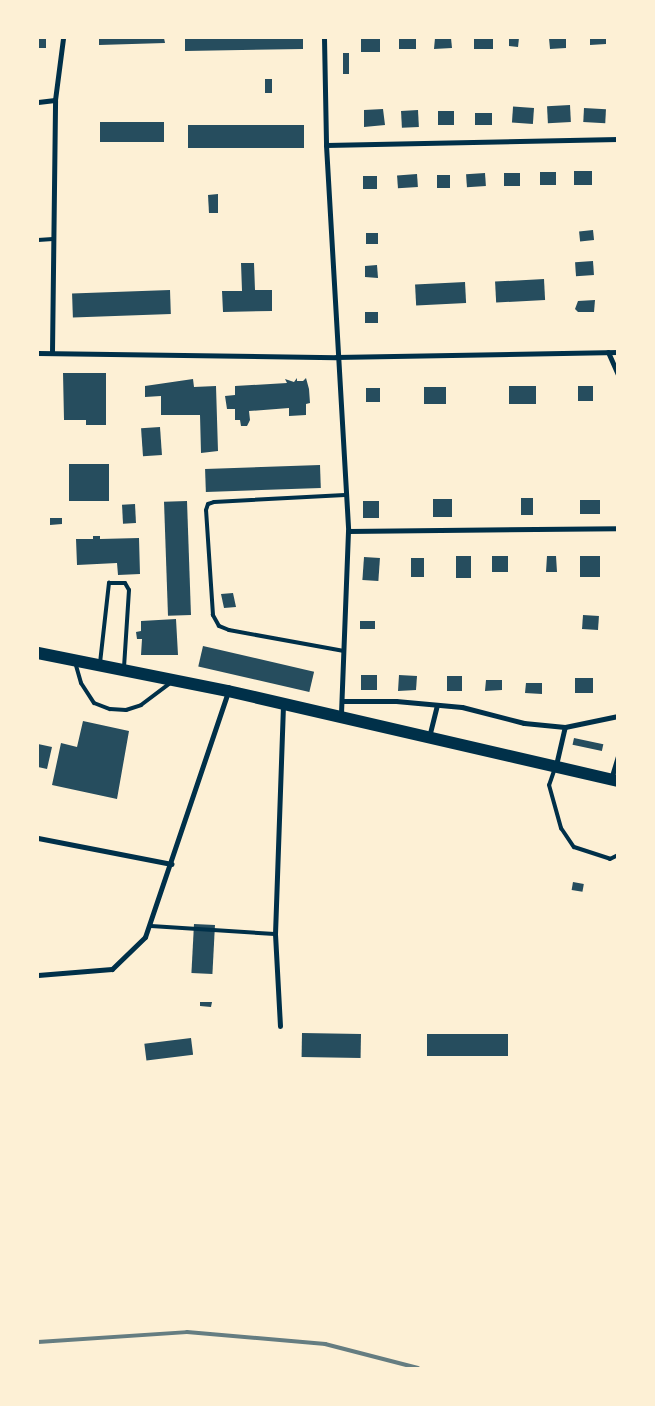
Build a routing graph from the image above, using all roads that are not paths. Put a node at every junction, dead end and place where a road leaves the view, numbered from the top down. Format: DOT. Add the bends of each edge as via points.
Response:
graph roads {
  1 [pos="63,38"];
  2 [pos="324,38"];
  3 [pos="56,100"];
  4 [pos="38,102"];
  5 [pos="618,139"];
  6 [pos="326,145"];
  7 [pos="54,239"];
  8 [pos="38,240"];
  9 [pos="52,352"];
  10 [pos="608,352"];
  11 [pos="618,352"];
  12 [pos="38,353"];
  13 [pos="336,357"];
  14 [pos="618,374"];
  15 [pos="345,495"];
  16 [pos="618,528"];
  17 [pos="348,531"];
  18 [pos="344,651"];
  19 [pos="38,653"];
  20 [pos="74,660"];
  21 [pos="99,665"];
  22 [pos="123,670"];
  23 [pos="172,680"];
  24 [pos="228,692"];
  25 [pos="342,701"];
  26 [pos="284,705"];
  27 [pos="437,706"];
  28 [pos="618,716"];
  29 [pos="341,718"];
  30 [pos="565,726"];
  31 [pos="428,737"];
  32 [pos="618,756"];
  33 [pos="555,766"];
  34 [pos="614,780"];
  35 [pos="38,838"];
  36 [pos="618,855"];
  37 [pos="172,864"];
  38 [pos="151,926"];
  39 [pos="275,934"];
  40 [pos="38,975"];
  41 [pos="280,1026"];
  1 -- 3 [label="street"];
  2 -- 6 [label="street"];
  3 -- 4 [label="street"];
  3 -- 7 [label="street"];
  5 -- 6 [label="street"];
  6 -- 13 [label="street"];
  7 -- 8 [label="lane"];
  7 -- 9 [label="street"];
  9 -- 12 [label="street"];
  9 -- 13 [label="street"];
  10 -- 11 [label="street"];
  10 -- 13 [label="street"];
  10 -- 14 [label="street"];
  13 -- 15 [label="street"];
  15 -- 17 [label="street"];
  15 -- 18 [label="lane" via="214,502 208,504 206,510 213,615 219,626"];
  16 -- 17 [label="street"];
  17 -- 18 [label="street"];
  18 -- 25 [label="street"];
  19 -- 20 [label="main road"];
  20 -- 21 [label="main road"];
  20 -- 23 [label="lane" via="82,683 94,702 110,709 126,710 141,705"];
  21 -- 22 [label="main road"];
  21 -- 22 [label="lane" via="109,583 125,583 129,590 127,653"];
  22 -- 23 [label="main road"];
  23 -- 24 [label="main road"];
  24 -- 26 [label="main road"];
  24 -- 37 [label="street"];
  25 -- 27 [label="street" via="396,701"];
  25 -- 29 [label="street"];
  26 -- 29 [label="main road"];
  26 -- 39 [label="street"];
  27 -- 30 [label="street" via="476,710 524,724"];
  27 -- 31 [label="street"];
  28 -- 30 [label="street"];
  29 -- 31 [label="main road"];
  30 -- 33 [label="street"];
  31 -- 33 [label="main road"];
  32 -- 34 [label="street"];
  33 -- 34 [label="main road"];
  33 -- 36 [label="lane" via="549,785 561,828 574,847 610,859"];
  35 -- 37 [label="street"];
  37 -- 38 [label="street"];
  38 -- 39 [label="lane"];
  38 -- 40 [label="street" via="145,937 112,969"];
  39 -- 41 [label="street"];
}
